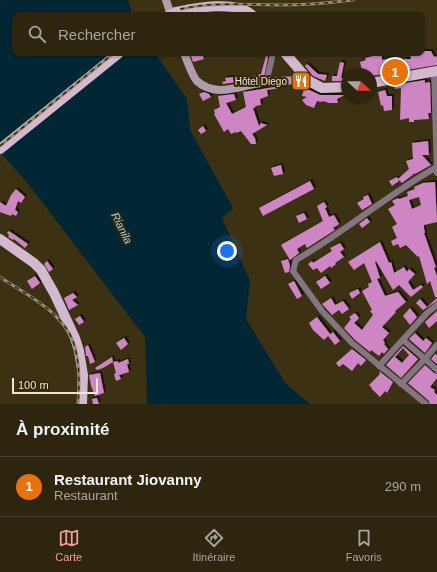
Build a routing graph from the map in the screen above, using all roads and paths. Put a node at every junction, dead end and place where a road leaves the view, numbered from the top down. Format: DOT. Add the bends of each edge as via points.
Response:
graph roads {
  1 [pos="166,0"];
  2 [pos="171,12"];
  3 [pos="181,12"];
  4 [pos="248,12"];
  5 [pos="115,56"];
  6 [pos="185,56"];
  7 [pos="272,56"];
  8 [pos="288,56"];
  9 [pos="435,71"];
  10 [pos="309,81"];
  11 [pos="269,82"];
  12 [pos="377,82"];
  13 [pos="341,87"];
  14 [pos="0,149"];
  15 [pos="437,169"];
  16 [pos="0,239"];
  17 [pos="437,305"];
  18 [pos="403,340"];
  19 [pos="437,345"];
  20 [pos="425,359"];
  21 [pos="379,366"];
  22 [pos="437,370"];
  23 [pos="401,384"];
  24 [pos="82,404"];
  25 [pos="426,404"];
  1 -- 2 [label="street"];
  3 -- 4 [label="main road" via="207,6 238,8"];
  5 -- 14 [label="main road"];
  6 -- 11 [label="street" via="196,80 209,89 236,89"];
  7 -- 11 [label="street"];
  8 -- 10 [label="main road"];
  9 -- 12 [label="main road"];
  9 -- 15 [label="street"];
  10 -- 11 [label="street" via="292,79"];
  10 -- 13 [label="main road" via="322,88"];
  15 -- 21 [label="street" via="296,260 293,271 334,324"];
  16 -- 24 [label="main road" via="41,270 54,293 79,351 83,375"];
  17 -- 18 [label="street" via="426,313"];
  18 -- 20 [label="street"];
  18 -- 21 [label="street"];
  19 -- 20 [label="street"];
  20 -- 22 [label="street"];
  20 -- 23 [label="street"];
  21 -- 23 [label="street"];
  23 -- 25 [label="street"];
}
